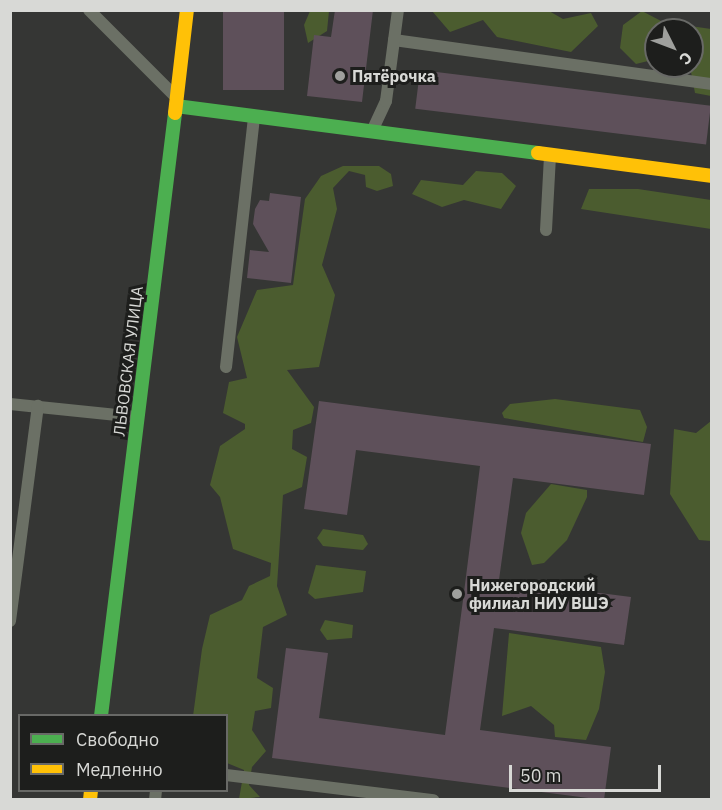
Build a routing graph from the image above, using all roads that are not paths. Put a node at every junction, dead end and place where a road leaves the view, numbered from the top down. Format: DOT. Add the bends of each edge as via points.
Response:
graph roads {
  1 [pos="89,10"];
  2 [pos="187,10"];
  3 [pos="398,10"];
  4 [pos="394,40"];
  5 [pos="711,84"];
  6 [pos="176,102"];
  7 [pos="254,117"];
  8 [pos="371,132"];
  9 [pos="550,155"];
  10 [pos="711,176"];
  11 [pos="546,230"];
  12 [pos="226,367"];
  13 [pos="10,404"];
  14 [pos="38,406"];
  15 [pos="138,417"];
  16 [pos="10,621"];
  17 [pos="101,714"];
  18 [pos="228,775"];
  19 [pos="434,800"];
  1 -- 6 [label="lane"];
  2 -- 6 [label="main road, ЛЬВОВСКАЯ УЛИЦА"];
  3 -- 4 [label="lane"];
  4 -- 5 [label="lane"];
  4 -- 8 [label="lane" via="386,101"];
  6 -- 7 [label="main road"];
  6 -- 15 [label="main road, ЛЬВОВСКАЯ УЛИЦА"];
  7 -- 8 [label="main road"];
  7 -- 12 [label="lane"];
  8 -- 9 [label="main road"];
  9 -- 10 [label="main road"];
  9 -- 11 [label="lane"];
  13 -- 14 [label="lane"];
  14 -- 15 [label="lane"];
  14 -- 16 [label="lane"];
  15 -- 17 [label="main road, ЛЬВОВСКАЯ УЛИЦА"];
  18 -- 19 [label="lane"];
}
